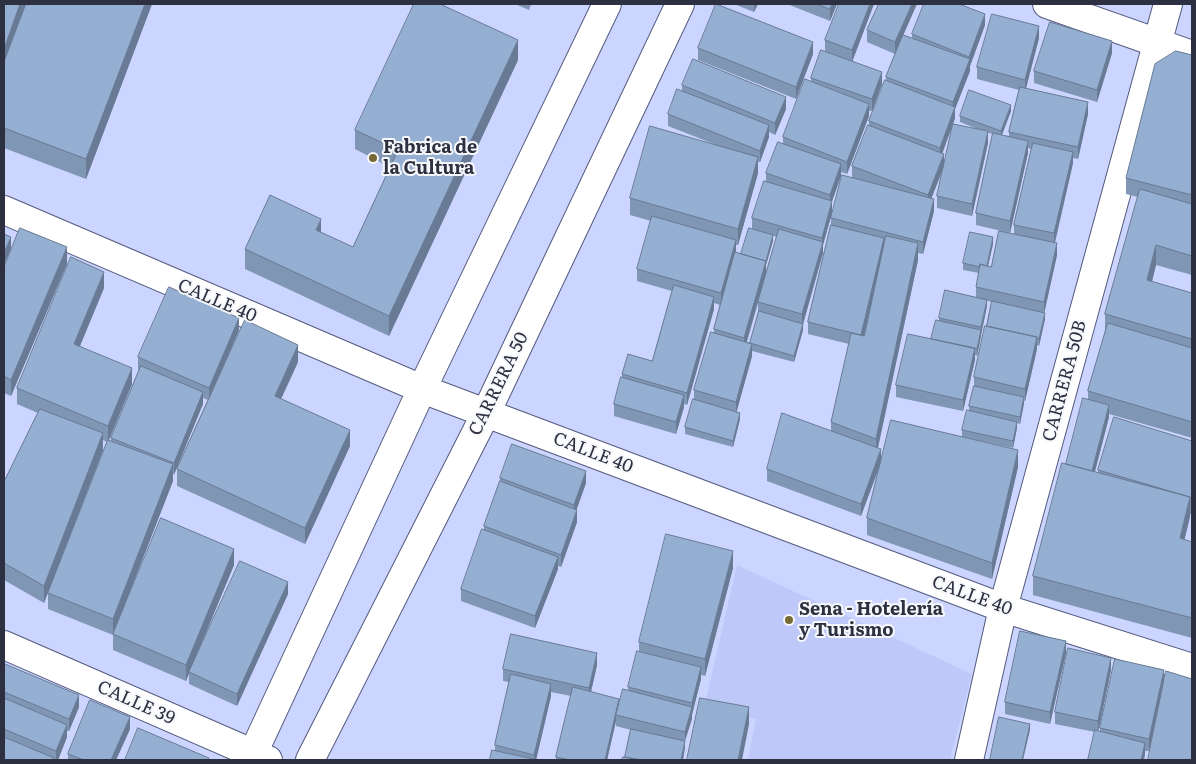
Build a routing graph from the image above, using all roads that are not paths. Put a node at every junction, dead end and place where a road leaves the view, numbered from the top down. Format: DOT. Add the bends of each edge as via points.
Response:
graph roads {
  1 [pos="607,4"];
  2 [pos="680,4"];
  3 [pos="1047,4"];
  4 [pos="1168,4"];
  5 [pos="1157,43"];
  6 [pos="1192,55"];
  7 [pos="4,210"];
  8 [pos="422,389"];
  9 [pos="486,413"];
  10 [pos="1003,608"];
  11 [pos="4,645"];
  12 [pos="1192,668"];
  13 [pos="257,758"];
  14 [pos="310,760"];
  15 [pos="969,760"];
  1 -- 8 [label="street"];
  2 -- 9 [label="street, CARRERA 50"];
  3 -- 5 [label="street"];
  4 -- 5 [label="street, CARRERA 50B"];
  5 -- 6 [label="street"];
  5 -- 10 [label="street, CARRERA 50B"];
  7 -- 8 [label="street, CALLE 40"];
  8 -- 9 [label="street, CALLE 40"];
  8 -- 13 [label="street"];
  9 -- 10 [label="street, CALLE 40"];
  9 -- 14 [label="street, CARRERA 50"];
  10 -- 12 [label="street, CALLE 40"];
  10 -- 15 [label="street, CARRERA 50B"];
  11 -- 13 [label="street, CALLE 39"];
}
